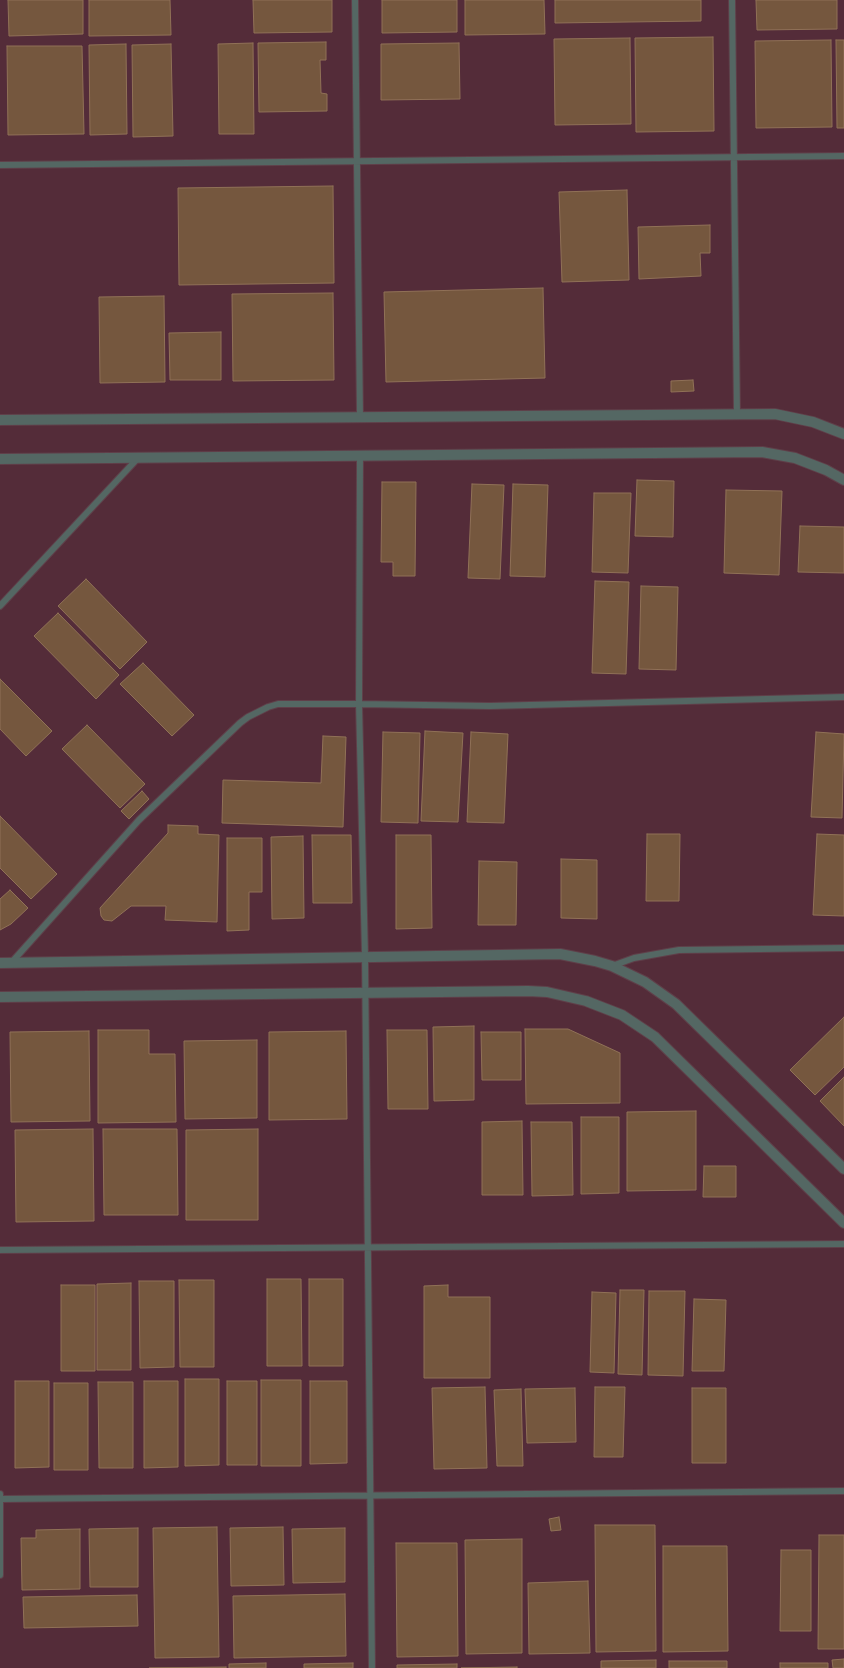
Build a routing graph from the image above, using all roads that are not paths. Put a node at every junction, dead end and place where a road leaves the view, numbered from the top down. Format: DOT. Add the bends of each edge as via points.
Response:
graph roads {
  1 [pos="356,0"];
  2 [pos="732,0"];
  3 [pos="844,156"];
  4 [pos="734,157"];
  5 [pos="357,161"];
  6 [pos="0,165"];
  7 [pos="737,414"];
  8 [pos="360,417"];
  9 [pos="0,420"];
  10 [pos="844,434"];
  11 [pos="360,455"];
  12 [pos="138,457"];
  13 [pos="0,458"];
  14 [pos="844,480"];
  15 [pos="0,606"];
  16 [pos="844,697"];
  17 [pos="359,704"];
  18 [pos="844,948"];
  19 [pos="365,956"];
  20 [pos="0,963"];
  21 [pos="11,963"];
  22 [pos="612,966"];
  23 [pos="365,993"];
  24 [pos="0,997"];
  25 [pos="844,1169"];
  26 [pos="844,1223"];
  27 [pos="844,1244"];
  28 [pos="368,1247"];
  29 [pos="0,1250"];
  30 [pos="844,1491"];
  31 [pos="0,1494"];
  32 [pos="370,1496"];
  33 [pos="0,1499"];
  34 [pos="0,1576"];
  35 [pos="372,1668"];
  1 -- 5 [label="lane"];
  2 -- 4 [label="lane"];
  3 -- 4 [label="lane"];
  4 -- 5 [label="lane"];
  4 -- 7 [label="lane"];
  5 -- 6 [label="lane"];
  5 -- 8 [label="lane"];
  7 -- 8 [label="street"];
  7 -- 10 [label="street" via="775,414 813,422"];
  8 -- 9 [label="street"];
  11 -- 12 [label="street"];
  11 -- 14 [label="street" via="762,452 795,458"];
  11 -- 17 [label="lane"];
  12 -- 13 [label="street"];
  12 -- 15 [label="lane"];
  16 -- 17 [label="lane" via="490,706"];
  17 -- 19 [label="lane"];
  17 -- 21 [label="lane" via="278,704 248,716 139,820"];
  18 -- 22 [label="lane" via="679,950 634,958"];
  19 -- 21 [label="street"];
  19 -- 22 [label="street" via="560,954"];
  19 -- 23 [label="lane"];
  20 -- 21 [label="street"];
  22 -- 25 [label="street" via="645,982 676,1004"];
  23 -- 24 [label="street"];
  23 -- 26 [label="street" via="548,992 586,1000 622,1016 655,1037"];
  23 -- 28 [label="lane"];
  27 -- 28 [label="lane"];
  28 -- 29 [label="lane"];
  28 -- 32 [label="lane"];
  30 -- 32 [label="lane"];
  31 -- 33 [label="lane"];
  32 -- 33 [label="lane"];
  32 -- 35 [label="lane"];
  33 -- 34 [label="lane"];
}
